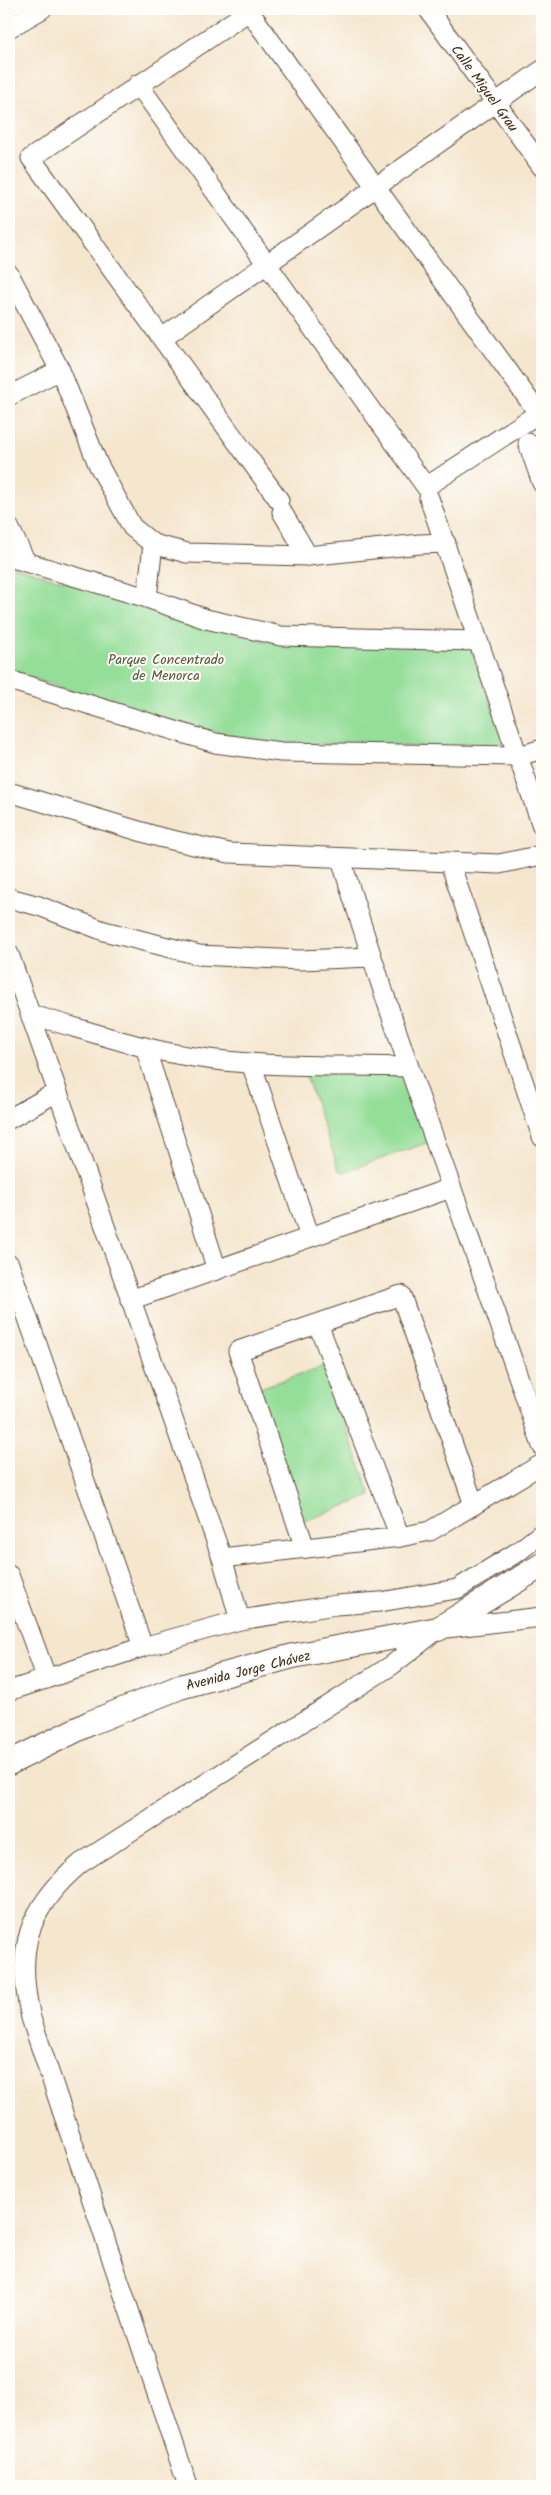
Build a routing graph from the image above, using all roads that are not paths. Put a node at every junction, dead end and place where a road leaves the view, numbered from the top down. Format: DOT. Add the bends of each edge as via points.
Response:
graph roads {
  1 [pos="42,9"];
  2 [pos="428,9"];
  3 [pos="9,28"];
  4 [pos="542,70"];
  5 [pos="138,84"];
  6 [pos="496,101"];
  7 [pos="542,167"];
  8 [pos="375,186"];
  9 [pos="268,264"];
  10 [pos="9,274"];
  11 [pos="14,297"];
  12 [pos="162,338"];
  13 [pos="60,370"];
  14 [pos="9,396"];
  15 [pos="540,412"];
  16 [pos="528,443"];
  17 [pos="542,483"];
  18 [pos="428,493"];
  19 [pos="9,527"];
  20 [pos="446,543"];
  21 [pos="152,544"];
  22 [pos="308,556"];
  23 [pos="17,559"];
  24 [pos="147,598"];
  25 [pos="477,640"];
  26 [pos="9,680"];
  27 [pos="542,749"];
  28 [pos="519,756"];
  29 [pos="9,792"];
  30 [pos="542,826"];
  31 [pos="542,855"];
  32 [pos="341,858"];
  33 [pos="450,863"];
  34 [pos="9,898"];
  35 [pos="9,954"];
  36 [pos="371,957"];
  37 [pos="32,1016"];
  38 [pos="145,1047"];
  39 [pos="251,1064"];
  40 [pos="408,1066"];
  41 [pos="57,1092"];
  42 [pos="9,1119"];
  43 [pos="542,1137"];
  44 [pos="451,1188"];
  45 [pos="310,1236"];
  46 [pos="9,1264"];
  47 [pos="218,1270"];
  48 [pos="130,1300"];
  49 [pos="318,1324"];
  50 [pos="540,1433"];
  51 [pos="542,1464"];
  52 [pos="474,1504"];
  53 [pos="542,1533"];
  54 [pos="400,1537"];
  55 [pos="305,1548"];
  56 [pos="222,1558"];
  57 [pos="542,1565"];
  58 [pos="9,1575"];
  59 [pos="542,1617"];
  60 [pos="240,1620"];
  61 [pos="438,1629"];
  62 [pos="143,1647"];
  63 [pos="47,1679"];
  64 [pos="9,1691"];
  65 [pos="9,1763"];
  66 [pos="188,2486"];
  1 -- 3 [label="street"];
  2 -- 6 [label="street, Calle Miguel Grau"];
  4 -- 6 [label="street"];
  5 -- 8 [label="street" via="249,11"];
  5 -- 9 [label="street"];
  5 -- 12 [label="street" via="31,158"];
  6 -- 7 [label="street, Calle Miguel Grau"];
  6 -- 8 [label="street"];
  8 -- 9 [label="street"];
  8 -- 15 [label="street"];
  9 -- 12 [label="street"];
  9 -- 18 [label="street"];
  10 -- 11 [label="street"];
  11 -- 13 [label="street"];
  12 -- 22 [label="street" via="280,506"];
  13 -- 14 [label="street"];
  13 -- 21 [label="street" via="98,464 132,527"];
  15 -- 18 [label="street"];
  16 -- 17 [label="street"];
  18 -- 20 [label="street"];
  19 -- 23 [label="street"];
  20 -- 22 [label="street"];
  20 -- 25 [label="street"];
  21 -- 22 [label="street" via="188,553"];
  21 -- 24 [label="street"];
  23 -- 24 [label="street"];
  24 -- 25 [label="street" via="206,619 281,636"];
  25 -- 28 [label="street"];
  26 -- 28 [label="street" via="215,743 281,752"];
  27 -- 28 [label="street"];
  28 -- 30 [label="street"];
  29 -- 32 [label="street" via="159,838 229,854"];
  31 -- 33 [label="street" via="499,864"];
  32 -- 33 [label="street"];
  32 -- 36 [label="street"];
  33 -- 43 [label="street"];
  34 -- 36 [label="street" via="104,931 199,955 300,960"];
  35 -- 37 [label="street"];
  36 -- 40 [label="street"];
  37 -- 38 [label="street"];
  37 -- 41 [label="street"];
  38 -- 39 [label="street"];
  38 -- 47 [label="street"];
  39 -- 40 [label="street"];
  39 -- 45 [label="street"];
  40 -- 44 [label="street"];
  41 -- 42 [label="street"];
  41 -- 48 [label="street"];
  44 -- 45 [label="street"];
  44 -- 50 [label="street"];
  45 -- 47 [label="street"];
  46 -- 62 [label="street"];
  47 -- 48 [label="street"];
  48 -- 56 [label="street"];
  49 -- 52 [label="street" via="401,1295"];
  49 -- 54 [label="street"];
  49 -- 55 [label="street" via="238,1351"];
  51 -- 52 [label="street"];
  52 -- 54 [label="street" via="430,1531"];
  53 -- 60 [label="street" via="457,1589"];
  54 -- 55 [label="street"];
  55 -- 56 [label="street"];
  56 -- 60 [label="street"];
  57 -- 61 [label="main road, Avenida Jorge Chávez"];
  58 -- 63 [label="street"];
  59 -- 61 [label="street"];
  60 -- 62 [label="street"];
  61 -- 65 [label="main road, Avenida Jorge Chávez" via="293,1656 180,1687 90,1723"];
  61 -- 66 [label="street" via="376,1676 81,1862 41,1905 26,1943 24,1991 31,2018"];
  62 -- 63 [label="street"];
  63 -- 64 [label="street"];
}
